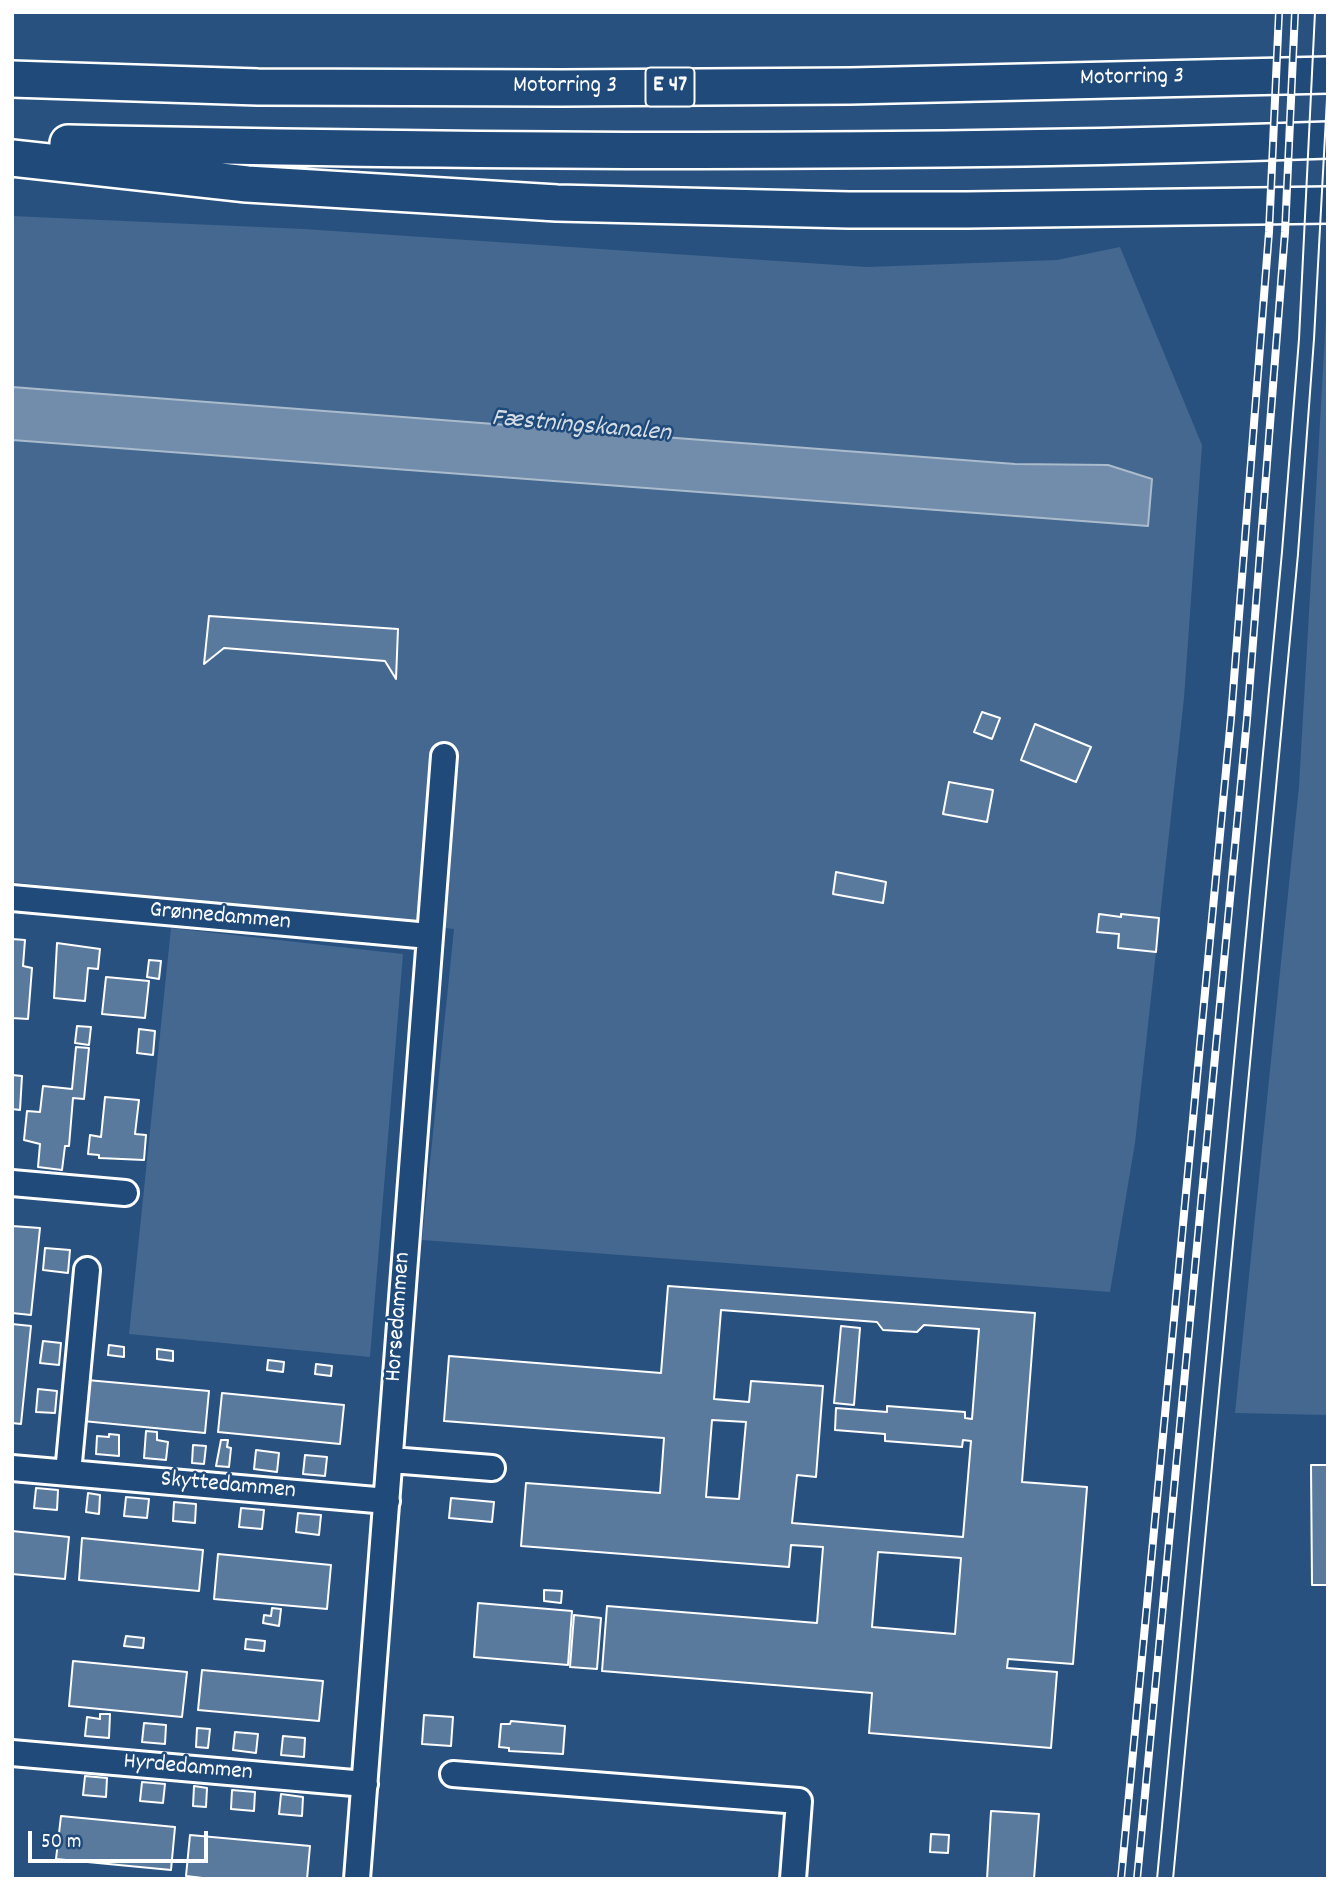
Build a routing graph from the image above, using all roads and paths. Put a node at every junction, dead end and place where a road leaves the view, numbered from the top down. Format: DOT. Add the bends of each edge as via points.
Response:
graph roads {
  1 [pos="1328,75"];
  2 [pos="12,79"];
  3 [pos="1328,139"];
  4 [pos="12,142"];
  5 [pos="12,158"];
  6 [pos="1328,205"];
  7 [pos="444,756"];
  8 [pos="12,898"];
  9 [pos="429,936"];
  10 [pos="12,1183"];
  11 [pos="125,1194"];
  12 [pos="87,1270"];
  13 [pos="391,1460"];
  14 [pos="12,1468"];
  15 [pos="492,1468"];
  16 [pos="68,1473"];
  17 [pos="387,1501"];
  18 [pos="12,1753"];
  19 [pos="453,1774"];
  20 [pos="365,1784"];
  21 [pos="357,1879"];
  22 [pos="793,1879"];
  1 -- 2 [label="highway, Motorring 3 / E 47" via="562,88 258,87"];
  3 -- 4 [label="highway" via="853,149"];
  5 -- 6 [label="highway" via="247,184 557,203 862,210"];
  7 -- 9 [label="street, Horsedammen"];
  8 -- 9 [label="street, Grønnedammen"];
  9 -- 13 [label="street, Horsedammen"];
  10 -- 11 [label="street"];
  12 -- 16 [label="street"];
  13 -- 15 [label="street"];
  13 -- 17 [label="street, Horsedammen"];
  14 -- 16 [label="street, Skyttedammen"];
  16 -- 17 [label="street, Skyttedammen"];
  17 -- 20 [label="street, Horsedammen"];
  18 -- 20 [label="street, Hyrdedammen"];
  19 -- 22 [label="street" via="799,1801"];
  20 -- 21 [label="street, Horsedammen"];
}
